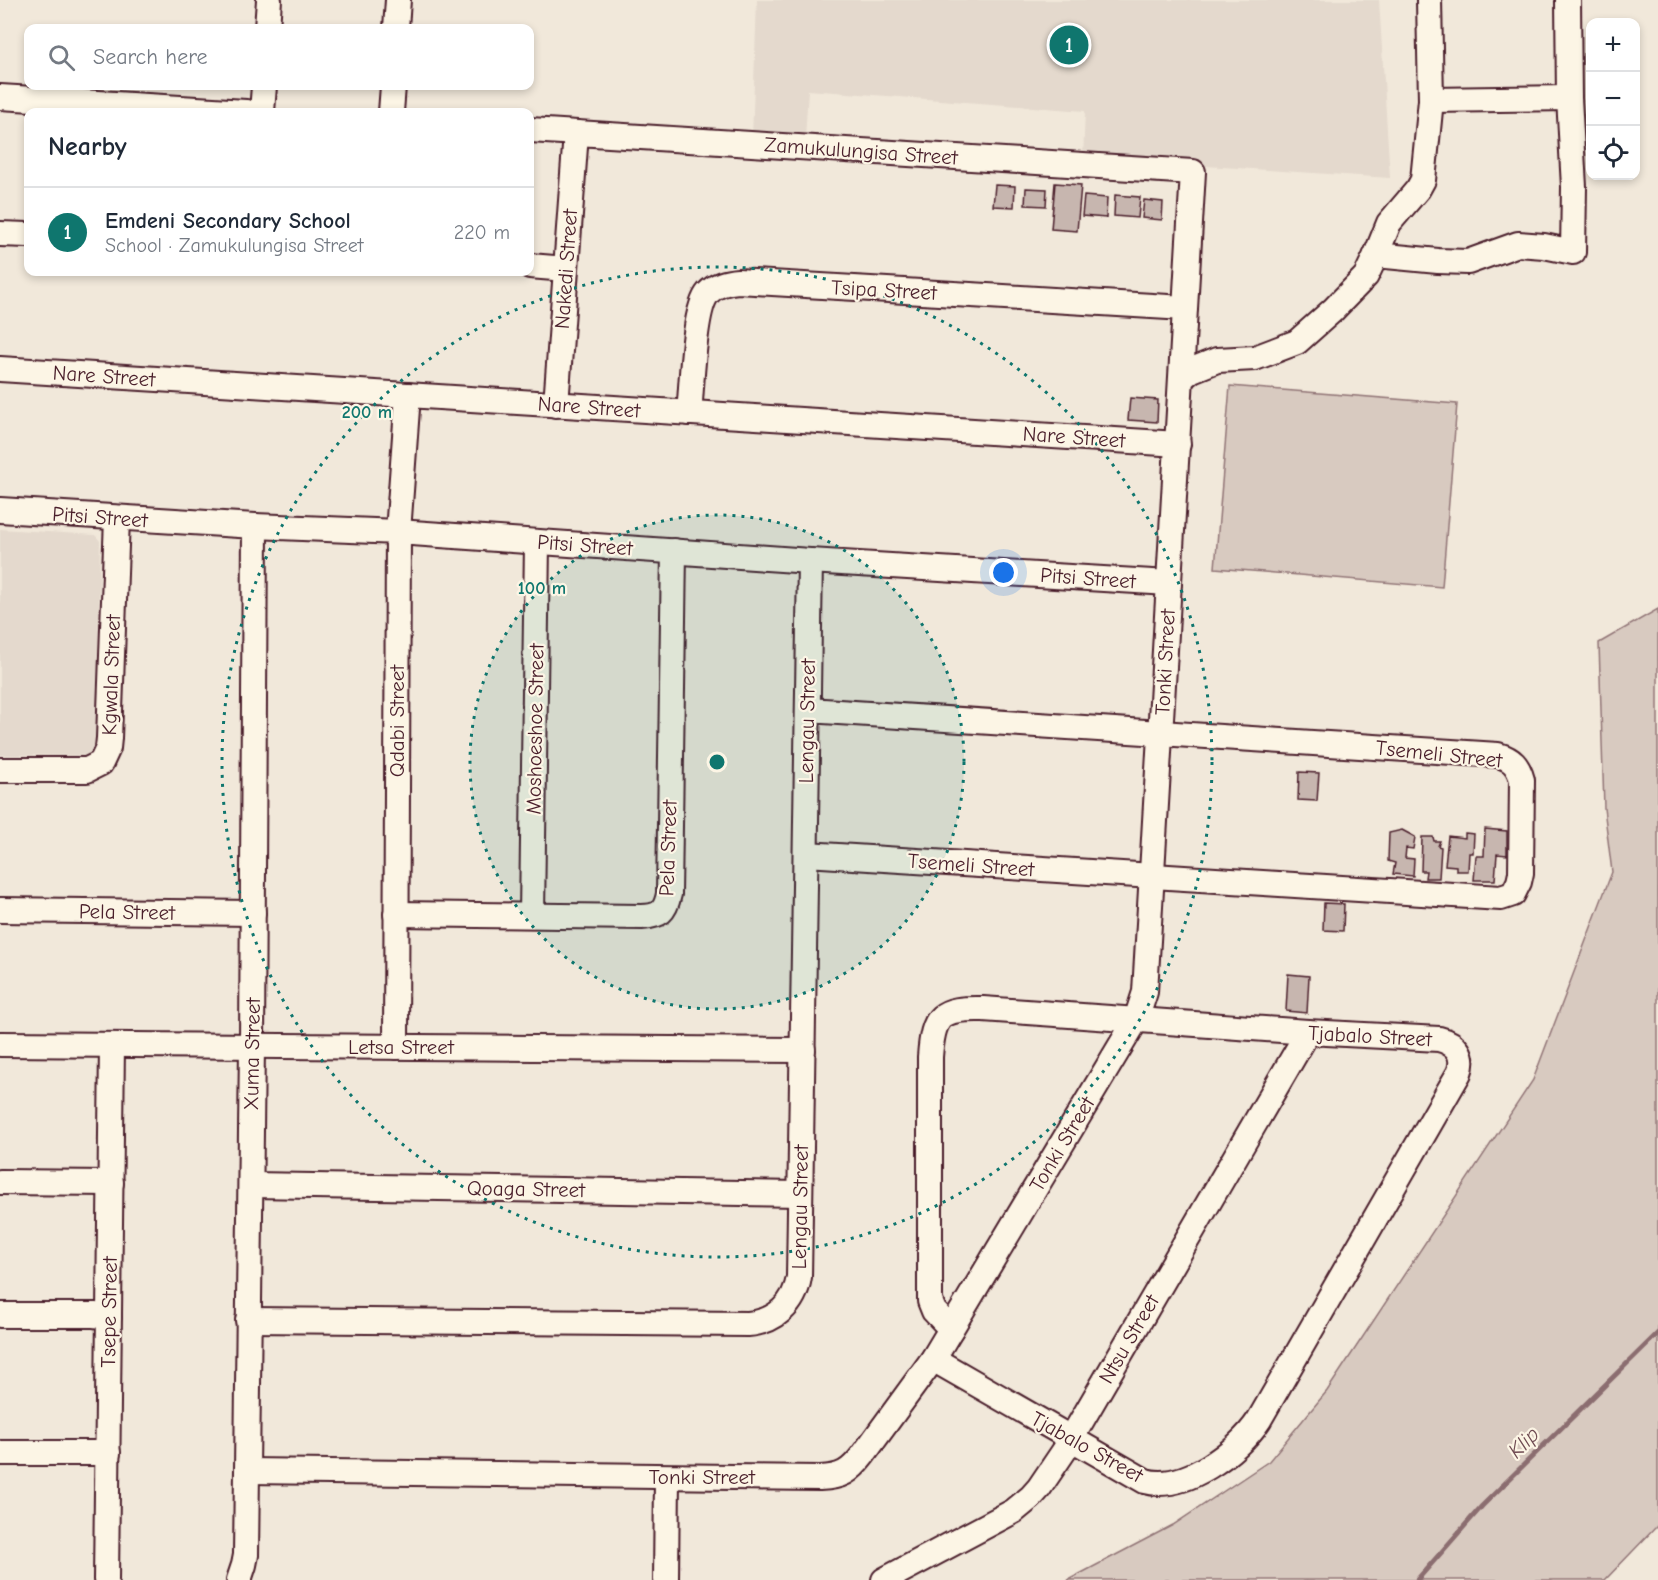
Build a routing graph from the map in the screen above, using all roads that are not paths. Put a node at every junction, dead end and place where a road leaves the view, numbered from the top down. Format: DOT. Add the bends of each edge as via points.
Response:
graph roads {
  1 [pos="269,0"];
  2 [pos="398,0"];
  3 [pos="1429,0"];
  4 [pos="1568,0"];
  5 [pos="267,24"];
  6 [pos="396,24"];
  7 [pos="264,90"];
  8 [pos="393,90"];
  9 [pos="0,97"];
  10 [pos="1569,98"];
  11 [pos="1431,100"];
  12 [pos="180,108"];
  13 [pos="262,108"];
  14 [pos="392,108"];
  15 [pos="534,130"];
  16 [pos="576,133"];
  17 [pos="1194,172"];
  18 [pos="0,234"];
  19 [pos="24,235"];
  20 [pos="1376,255"];
  21 [pos="534,266"];
  22 [pos="566,269"];
  23 [pos="1185,308"];
  24 [pos="0,369"];
  25 [pos="1182,378"];
  26 [pos="408,395"];
  27 [pos="556,405"];
  28 [pos="689,413"];
  29 [pos="1178,444"];
  30 [pos="0,510"];
  31 [pos="117,518"];
  32 [pos="255,526"];
  33 [pos="398,532"];
  34 [pos="537,542"];
  35 [pos="674,551"];
  36 [pos="810,561"];
  37 [pos="1170,583"];
  38 [pos="808,710"];
  39 [pos="1161,733"];
  40 [pos="0,770"];
  41 [pos="806,854"];
  42 [pos="1152,876"];
  43 [pos="0,910"];
  44 [pos="253,913"];
  45 [pos="396,914"];
  46 [pos="532,915"];
  47 [pos="1136,1020"];
  48 [pos="1308,1032"];
  49 [pos="0,1044"];
  50 [pos="112,1045"];
  51 [pos="252,1046"];
  52 [pos="396,1047"];
  53 [pos="803,1050"];
  54 [pos="0,1182"];
  55 [pos="111,1183"];
  56 [pos="251,1185"];
  57 [pos="801,1194"];
  58 [pos="0,1315"];
  59 [pos="109,1317"];
  60 [pos="248,1320"];
  61 [pos="951,1329"];
  62 [pos="933,1359"];
  63 [pos="1071,1439"];
  64 [pos="0,1453"];
  65 [pos="108,1453"];
  66 [pos="247,1471"];
  67 [pos="667,1477"];
  68 [pos="106,1580"];
  69 [pos="238,1580"];
  70 [pos="666,1580"];
  71 [pos="884,1580"];
  1 -- 5 [label="street"];
  2 -- 6 [label="street"];
  3 -- 11 [label="street"];
  4 -- 10 [label="street"];
  7 -- 13 [label="street"];
  8 -- 14 [label="street"];
  9 -- 12 [label="street"];
  10 -- 11 [label="street"];
  10 -- 20 [label="street" via="1573,252 1518,244 1468,262"];
  11 -- 20 [label="street" via="1423,180 1389,223"];
  15 -- 16 [label="street, Zamukulungisa Street"];
  16 -- 17 [label="street, Zamukulungisa Street"];
  16 -- 22 [label="street, Nakedi Street"];
  17 -- 23 [label="street, Tonki Street"];
  18 -- 19 [label="street"];
  20 -- 25 [label="street" via="1366,276 1297,342 1255,358 1217,360"];
  21 -- 22 [label="street"];
  22 -- 27 [label="street, Nakedi Street"];
  23 -- 25 [label="street, Tonki Street"];
  23 -- 28 [label="street, Tsipa Street" via="725,282 709,292 700,310"];
  24 -- 26 [label="street, Nare Street"];
  25 -- 29 [label="street, Tonki Street"];
  26 -- 27 [label="street, Nare Street"];
  26 -- 33 [label="street, Qdabi Street"];
  27 -- 28 [label="street, Nare Street"];
  28 -- 29 [label="street, Nare Street"];
  29 -- 37 [label="street, Tonki Street"];
  30 -- 31 [label="street, Pitsi Street"];
  31 -- 32 [label="street, Pitsi Street"];
  31 -- 40 [label="street, Kgwala Street" via="109,738 105,756 101,764 87,771"];
  32 -- 33 [label="street, Pitsi Street"];
  32 -- 44 [label="street, Xuma Street"];
  33 -- 34 [label="street, Pitsi Street"];
  33 -- 45 [label="street, Qdabi Street"];
  34 -- 35 [label="street, Pitsi Street"];
  34 -- 46 [label="street, Moshoeshoe Street"];
  35 -- 36 [label="street, Pitsi Street"];
  35 -- 46 [label="street, Pela Street" via="666,905 653,917"];
  36 -- 37 [label="street, Pitsi Street"];
  36 -- 38 [label="street, Lengau Street"];
  37 -- 39 [label="street, Tonki Street"];
  38 -- 39 [label="street, Tsemeli Street"];
  38 -- 41 [label="street, Lengau Street"];
  39 -- 42 [label="street, Tonki Street"];
  39 -- 42 [label="street, Tsemeli Street" via="1507,758 1518,767 1522,780 1521,873 1513,894 1501,898"];
  41 -- 42 [label="street, Tsemeli Street"];
  41 -- 53 [label="street, Lengau Street"];
  42 -- 47 [label="street, Tonki Street" via="1145,992"];
  43 -- 44 [label="street, Pela Street"];
  44 -- 51 [label="street, Xuma Street"];
  45 -- 46 [label="street, Pela Street"];
  45 -- 52 [label="street, Qdabi Street"];
  47 -- 48 [label="street, Tjabalo Street"];
  47 -- 61 [label="street, Tonki Street"];
  47 -- 61 [label="street, Tjabalo Street" via="971,1008 944,1014 935,1024 930,1057 930,1301"];
  48 -- 63 [label="street, Ntsu Street"];
  48 -- 63 [label="street, Tjabalo Street" via="1439,1039 1456,1047 1462,1059 1461,1069 1258,1420 1240,1443 1195,1473 1153,1483"];
  49 -- 50 [label="street, Letsa Street"];
  50 -- 51 [label="street, Letsa Street"];
  50 -- 55 [label="street, Tsepe Street"];
  51 -- 52 [label="street, Letsa Street"];
  51 -- 56 [label="street, Xuma Street"];
  52 -- 53 [label="street, Letsa Street"];
  53 -- 57 [label="street, Lengau Street"];
  54 -- 55 [label="street"];
  55 -- 59 [label="street, Tsepe Street"];
  56 -- 57 [label="street, Qoaga Street"];
  56 -- 60 [label="street, Xuma Street"];
  57 -- 60 [label="street, Lengau Street" via="797,1288 782,1312 762,1322"];
  58 -- 59 [label="street"];
  59 -- 65 [label="street, Tsepe Street"];
  60 -- 66 [label="street, Xuma Street"];
  61 -- 62 [label="street, Tonki Street"];
  62 -- 63 [label="street, Tjabalo Street"];
  62 -- 67 [label="street, Tonki Street" via="864,1455 844,1474 830,1478"];
  63 -- 71 [label="street, Ntsu Street" via="1039,1488 1014,1511"];
  64 -- 65 [label="street"];
  65 -- 68 [label="street, Tsepe Street"];
  66 -- 67 [label="street, Tonki Street"];
  66 -- 69 [label="street, Xuma Street" via="246,1555"];
  67 -- 70 [label="street"];
}
